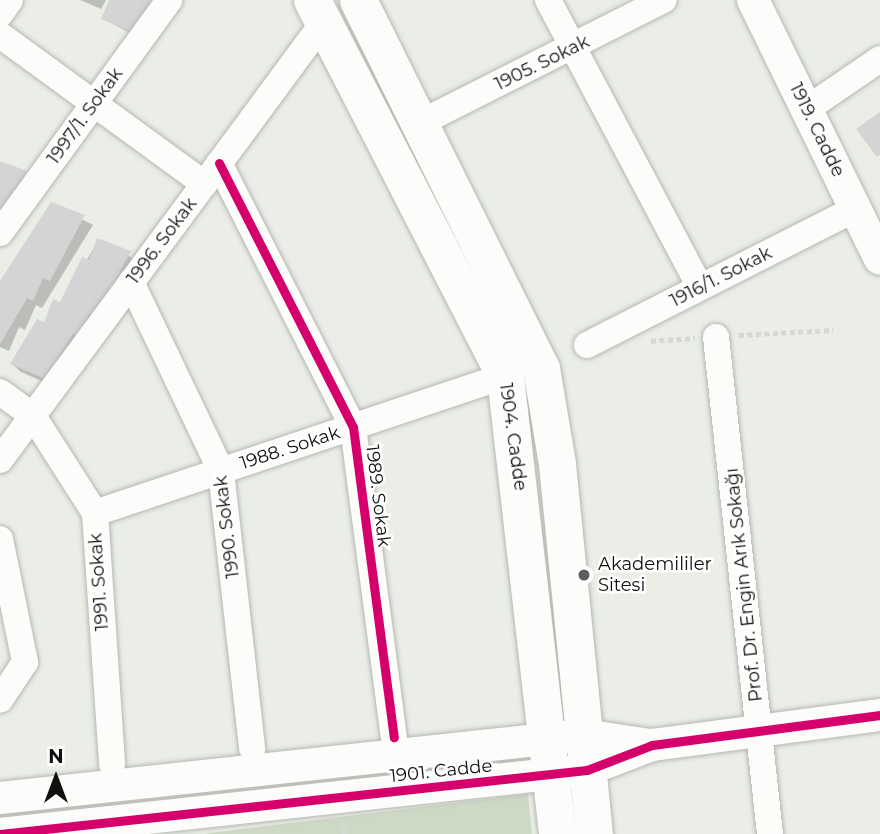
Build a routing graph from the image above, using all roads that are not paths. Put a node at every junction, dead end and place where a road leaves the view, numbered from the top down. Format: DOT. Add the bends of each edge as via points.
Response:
graph roads {
  1 [pos="10,0"];
  2 [pos="169,0"];
  3 [pos="358,0"];
  4 [pos="548,0"];
  5 [pos="664,0"];
  6 [pos="753,0"];
  7 [pos="317,11"];
  8 [pos="0,13"];
  9 [pos="0,35"];
  10 [pos="574,48"];
  11 [pos="880,59"];
  12 [pos="94,104"];
  13 [pos="807,109"];
  14 [pos="420,123"];
  15 [pos="211,174"];
  16 [pos="855,209"];
  17 [pos="0,233"];
  18 [pos="878,251"];
  19 [pos="131,282"];
  20 [pos="700,287"];
  21 [pos="716,337"];
  22 [pos="587,345"];
  23 [pos="484,383"];
  24 [pos="0,392"];
  25 [pos="33,416"];
  26 [pos="353,427"];
  27 [pos="0,460"];
  28 [pos="221,471"];
  29 [pos="95,513"];
  30 [pos="0,539"];
  31 [pos="0,700"];
  32 [pos="880,715"];
  33 [pos="760,731"];
  34 [pos="394,737"];
  35 [pos="252,749"];
  36 [pos="585,753"];
  37 [pos="549,757"];
  38 [pos="112,764"];
  39 [pos="0,798"];
  40 [pos="99,828"];
  41 [pos="0,834"];
  42 [pos="557,834"];
  43 [pos="594,834"];
  44 [pos="770,834"];
  1 -- 8 [label="street"];
  2 -- 12 [label="street, 1997/1. Sokak"];
  3 -- 14 [label="main road"];
  4 -- 10 [label="street"];
  5 -- 10 [label="street, 1905. Sokak"];
  6 -- 13 [label="street, 1919. Cadde"];
  7 -- 15 [label="street, 1996. Sokak"];
  7 -- 37 [label="main road, 1904. Cadde" via="505,376"];
  9 -- 12 [label="street"];
  10 -- 14 [label="street, 1905. Sokak"];
  10 -- 20 [label="street"];
  11 -- 13 [label="street"];
  12 -- 15 [label="street"];
  12 -- 17 [label="street, 1997/1. Sokak"];
  13 -- 16 [label="street, 1919. Cadde"];
  14 -- 36 [label="main road" via="541,368 557,464"];
  15 -- 19 [label="street, 1996. Sokak"];
  15 -- 26 [label="street, 1989. Sokak"];
  16 -- 18 [label="street, 1919. Cadde"];
  16 -- 20 [label="street, 1916/1. Sokak"];
  19 -- 25 [label="street, 1996. Sokak"];
  19 -- 28 [label="street, 1990. Sokak"];
  20 -- 22 [label="street, 1916/1. Sokak"];
  21 -- 33 [label="street, Prof. Dr. Engin Arık Sokağı"];
  23 -- 26 [label="street, 1988. Sokak"];
  24 -- 25 [label="street, 1991. Sokak"];
  25 -- 27 [label="street, 1996. Sokak"];
  25 -- 29 [label="street, 1991. Sokak"];
  26 -- 28 [label="street, 1988. Sokak"];
  26 -- 34 [label="street, 1989. Sokak"];
  28 -- 29 [label="street, 1988. Sokak"];
  28 -- 35 [label="street, 1990. Sokak"];
  29 -- 38 [label="street, 1991. Sokak"];
  30 -- 31 [label="street" via="25,662"];
  32 -- 33 [label="street, 1901. Cadde"];
  33 -- 36 [label="street, 1901. Cadde"];
  33 -- 44 [label="street, Prof. Dr. Engin Arık Sokağı"];
  36 -- 37 [label="street, 1901. Cadde"];
  36 -- 43 [label="main road"];
  37 -- 39 [label="street, 1901. Cadde"];
  37 -- 40 [label="street, 1901. Cadde"];
  37 -- 42 [label="main road, 1904. Cadde"];
  40 -- 41 [label="street, 1901. Cadde"];
}
